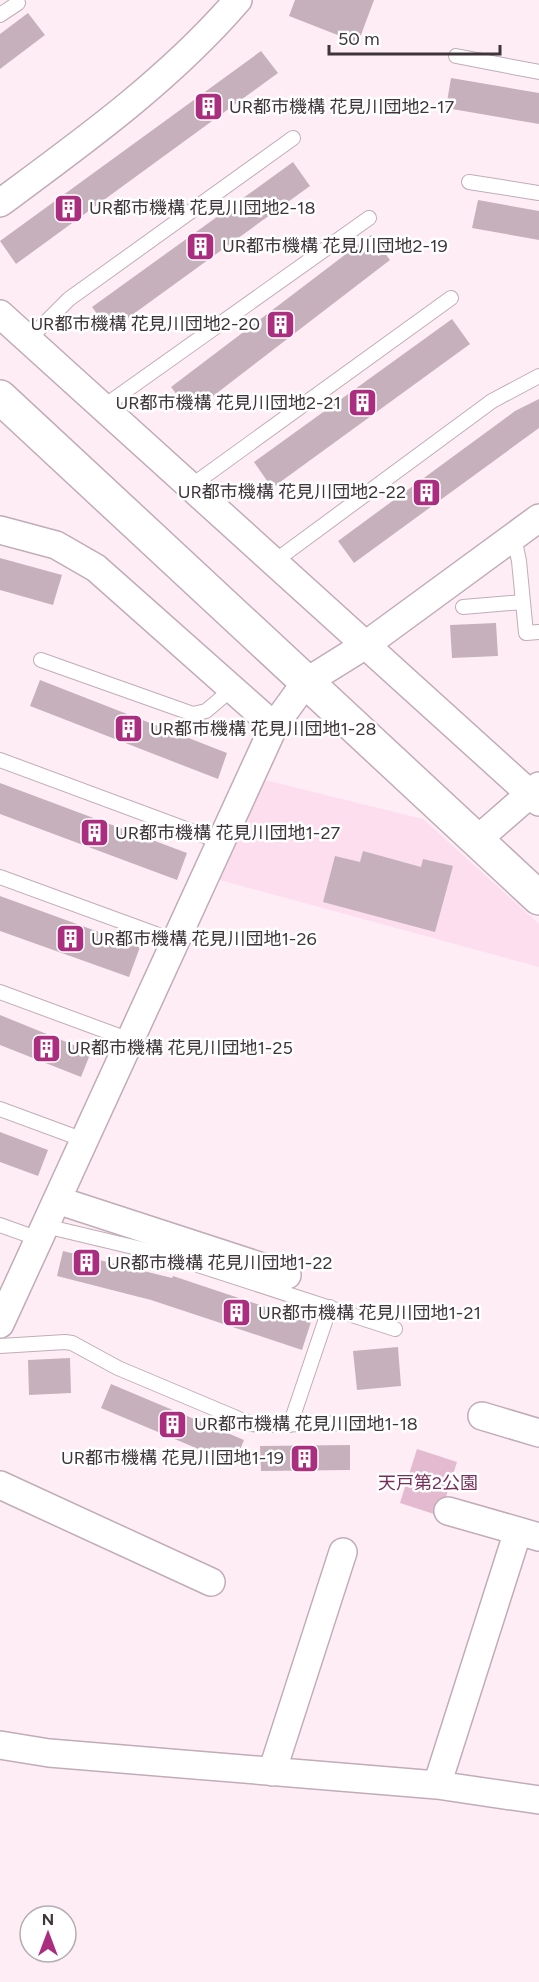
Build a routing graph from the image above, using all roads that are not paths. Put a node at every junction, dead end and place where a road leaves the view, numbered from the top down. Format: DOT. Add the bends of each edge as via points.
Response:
graph roads {
  1 [pos="238,0"];
  2 [pos="18,3"];
  3 [pos="0,15"];
  4 [pos="456,56"];
  5 [pos="539,72"];
  6 [pos="293,138"];
  7 [pos="469,182"];
  8 [pos="539,193"];
  9 [pos="0,203"];
  10 [pos="369,218"];
  11 [pos="451,298"];
  12 [pos="0,314"];
  13 [pos="28,340"];
  14 [pos="539,376"];
  15 [pos="0,397"];
  16 [pos="103,407"];
  17 [pos="191,486"];
  18 [pos="539,518"];
  19 [pos="0,530"];
  20 [pos="514,537"];
  21 [pos="275,561"];
  22 [pos="523,602"];
  23 [pos="463,607"];
  24 [pos="539,632"];
  25 [pos="367,644"];
  26 [pos="41,660"];
  27 [pos="306,682"];
  28 [pos="232,689"];
  29 [pos="274,726"];
  30 [pos="0,760"];
  31 [pos="536,794"];
  32 [pos="477,840"];
  33 [pos="221,842"];
  34 [pos="0,877"];
  35 [pos="539,898"];
  36 [pos="175,941"];
  37 [pos="0,992"];
  38 [pos="130,1040"];
  39 [pos="0,1109"];
  40 [pos="84,1140"];
  41 [pos="57,1200"];
  42 [pos="0,1225"];
  43 [pos="42,1232"];
  44 [pos="287,1275"];
  45 [pos="330,1307"];
  46 [pos="0,1324"];
  47 [pos="395,1329"];
  48 [pos="0,1346"];
  49 [pos="482,1416"];
  50 [pos="350,1423"];
  51 [pos="290,1425"];
  52 [pos="539,1433"];
  53 [pos="0,1485"];
  54 [pos="448,1511"];
  55 [pos="528,1534"];
  56 [pos="343,1552"];
  57 [pos="211,1582"];
  58 [pos="0,1745"];
  59 [pos="272,1772"];
  60 [pos="436,1785"];
  61 [pos="539,1800"];
  1 -- 9 [label="street" via="137,99"];
  2 -- 3 [label="lane"];
  4 -- 5 [label="lane"];
  6 -- 13 [label="lane" via="69,299"];
  7 -- 8 [label="lane"];
  10 -- 16 [label="lane"];
  11 -- 17 [label="lane"];
  12 -- 13 [label="street"];
  13 -- 16 [label="street"];
  14 -- 21 [label="lane" via="492,401"];
  15 -- 27 [label="street"];
  16 -- 17 [label="street"];
  17 -- 21 [label="street"];
  18 -- 20 [label="street"];
  19 -- 28 [label="street" via="56,545 96,568"];
  20 -- 22 [label="lane"];
  20 -- 25 [label="street"];
  21 -- 25 [label="street"];
  22 -- 23 [label="lane"];
  22 -- 24 [label="lane" via="526,633"];
  25 -- 27 [label="street"];
  25 -- 31 [label="street"];
  26 -- 28 [label="lane" via="193,714 206,711"];
  27 -- 29 [label="street"];
  27 -- 32 [label="street"];
  28 -- 29 [label="street"];
  29 -- 33 [label="street"];
  30 -- 33 [label="lane"];
  31 -- 32 [label="street"];
  32 -- 35 [label="street"];
  33 -- 36 [label="street"];
  34 -- 36 [label="lane"];
  36 -- 38 [label="street"];
  37 -- 38 [label="lane"];
  38 -- 40 [label="street"];
  39 -- 40 [label="lane"];
  40 -- 41 [label="street"];
  41 -- 43 [label="street"];
  41 -- 44 [label="street"];
  42 -- 43 [label="lane"];
  43 -- 45 [label="lane" via="167,1255"];
  43 -- 46 [label="street"];
  45 -- 47 [label="lane"];
  45 -- 51 [label="lane"];
  48 -- 51 [label="lane" via="72,1343 118,1368 241,1421"];
  49 -- 52 [label="street"];
  50 -- 51 [label="lane"];
  53 -- 57 [label="street"];
  54 -- 55 [label="street"];
  55 -- 60 [label="street"];
  56 -- 59 [label="street"];
  58 -- 59 [label="street" via="49,1753"];
  59 -- 60 [label="street"];
  60 -- 61 [label="street"];
}
